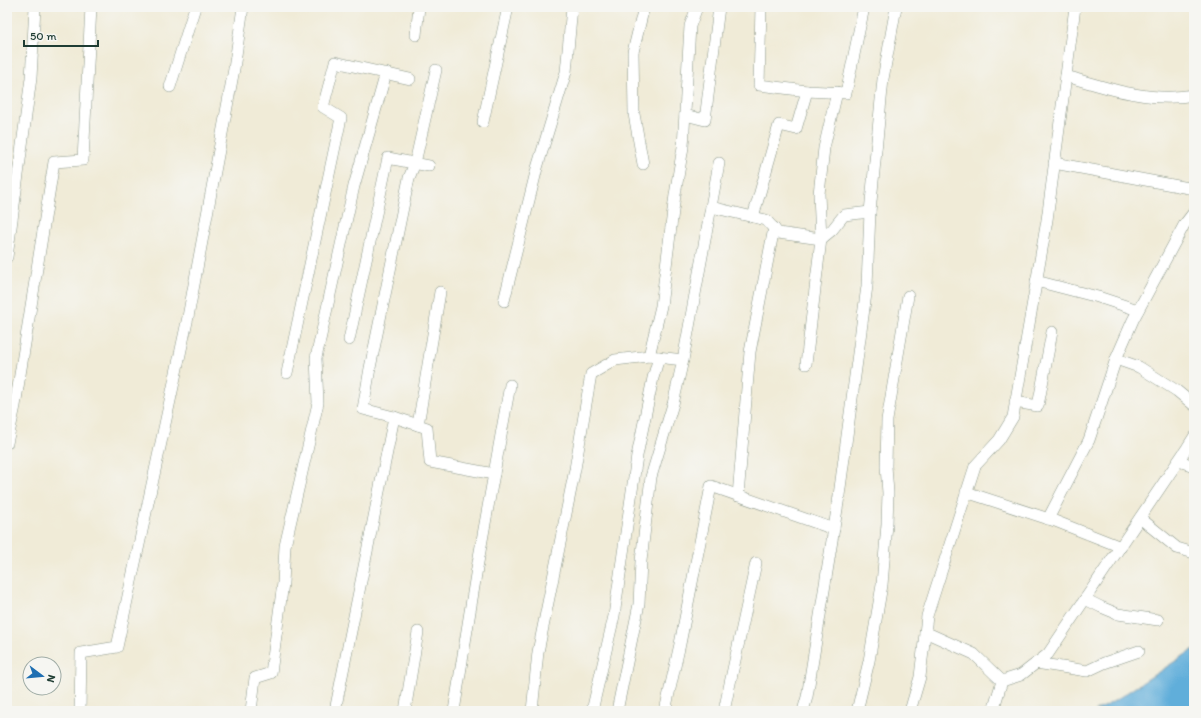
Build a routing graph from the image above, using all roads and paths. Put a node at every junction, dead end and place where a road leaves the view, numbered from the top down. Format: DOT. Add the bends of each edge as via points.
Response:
graph roads {
  1 [pos="35,7"];
  2 [pos="91,7"];
  3 [pos="195,7"];
  4 [pos="243,7"];
  5 [pos="419,7"];
  6 [pos="508,7"];
  7 [pos="572,7"];
  8 [pos="644,7"];
  9 [pos="697,7"];
  10 [pos="719,7"];
  11 [pos="762,7"];
  12 [pos="864,7"];
  13 [pos="896,7"];
  14 [pos="1075,7"];
  15 [pos="416,35"];
  16 [pos="436,70"];
  17 [pos="386,73"];
  18 [pos="1066,76"];
  19 [pos="410,79"];
  20 [pos="170,87"];
  21 [pos="806,91"];
  22 [pos="838,92"];
  23 [pos="1194,95"];
  24 [pos="685,115"];
  25 [pos="483,122"];
  26 [pos="414,163"];
  27 [pos="719,163"];
  28 [pos="1054,163"];
  29 [pos="643,164"];
  30 [pos="429,166"];
  31 [pos="1194,189"];
  32 [pos="711,207"];
  33 [pos="870,212"];
  34 [pos="1194,212"];
  35 [pos="754,217"];
  36 [pos="774,228"];
  37 [pos="821,239"];
  38 [pos="7,257"];
  39 [pos="1036,281"];
  40 [pos="440,292"];
  41 [pos="908,296"];
  42 [pos="504,301"];
  43 [pos="1138,310"];
  44 [pos="1052,332"];
  45 [pos="349,340"];
  46 [pos="654,357"];
  47 [pos="1116,359"];
  48 [pos="683,360"];
  49 [pos="806,364"];
  50 [pos="287,373"];
  51 [pos="510,385"];
  52 [pos="1016,402"];
  53 [pos="1194,405"];
  54 [pos="394,417"];
  55 [pos="418,425"];
  56 [pos="1194,436"];
  57 [pos="7,443"];
  58 [pos="1179,461"];
  59 [pos="1194,466"];
  60 [pos="494,474"];
  61 [pos="966,492"];
  62 [pos="738,496"];
  63 [pos="1140,518"];
  64 [pos="1048,519"];
  65 [pos="834,529"];
  66 [pos="1121,547"];
  67 [pos="1194,553"];
  68 [pos="756,563"];
  69 [pos="1085,599"];
  70 [pos="1158,620"];
  71 [pos="418,632"];
  72 [pos="925,632"];
  73 [pos="1139,651"];
  74 [pos="1036,663"];
  75 [pos="1002,681"];
  76 [pos="80,711"];
  77 [pos="251,711"];
  78 [pos="335,711"];
  79 [pos="405,711"];
  80 [pos="454,711"];
  81 [pos="532,711"];
  82 [pos="592,711"];
  83 [pos="617,711"];
  84 [pos="665,711"];
  85 [pos="724,711"];
  86 [pos="803,711"];
  87 [pos="857,711"];
  88 [pos="910,711"];
  89 [pos="993,711"];
  1 -- 38 [label="street" via="31,78"];
  2 -- 57 [label="street" via="82,160 54,162"];
  3 -- 20 [label="street"];
  4 -- 76 [label="street" via="188,317 117,647 81,653"];
  5 -- 15 [label="street"];
  6 -- 25 [label="street"];
  7 -- 42 [label="street" via="566,72 536,168"];
  8 -- 29 [label="street" via="634,52 634,114"];
  9 -- 24 [label="street" via="690,26"];
  10 -- 24 [label="street" via="704,120"];
  11 -- 21 [label="street" via="759,85"];
  12 -- 22 [label="street" via="846,93"];
  13 -- 33 [label="street" via="883,79"];
  14 -- 18 [label="street"];
  16 -- 26 [label="street"];
  17 -- 19 [label="street"];
  17 -- 50 [label="street" via="334,62 323,107 341,118"];
  17 -- 77 [label="street" via="354,186 316,358 318,403 285,546 283,583 271,673 255,678"];
  18 -- 23 [label="street" via="1139,95 1180,98"];
  18 -- 28 [label="street"];
  21 -- 22 [label="street"];
  21 -- 35 [label="street" via="796,129 779,125"];
  22 -- 37 [label="street" via="824,148 819,194"];
  24 -- 46 [label="street"];
  26 -- 30 [label="street"];
  26 -- 45 [label="street" via="388,158"];
  26 -- 54 [label="street" via="408,178 363,409"];
  27 -- 32 [label="street"];
  28 -- 31 [label="street"];
  28 -- 39 [label="street"];
  32 -- 35 [label="street"];
  32 -- 48 [label="street"];
  33 -- 37 [label="street" via="844,215"];
  33 -- 65 [label="street" via="867,286"];
  34 -- 43 [label="street" via="1184,225"];
  35 -- 36 [label="street" via="766,220"];
  36 -- 37 [label="street" via="778,233"];
  36 -- 62 [label="street" via="750,352"];
  37 -- 49 [label="street"];
  39 -- 43 [label="street"];
  39 -- 52 [label="street"];
  40 -- 55 [label="street"];
  41 -- 87 [label="street" via="887,420 888,493 882,585 869,661"];
  43 -- 47 [label="street"];
  44 -- 52 [label="street" via="1038,406"];
  46 -- 48 [label="street"];
  46 -- 81 [label="street" via="614,360 591,374 575,470 538,652"];
  46 -- 82 [label="street" via="614,616"];
  47 -- 53 [label="street" via="1139,367"];
  47 -- 64 [label="street" via="1089,440"];
  48 -- 83 [label="street" via="651,477 641,560 639,604"];
  51 -- 60 [label="street"];
  52 -- 61 [label="street" via="1013,417 1000,440 975,466"];
  54 -- 55 [label="street"];
  54 -- 78 [label="street"];
  55 -- 60 [label="street" via="427,428 430,462"];
  56 -- 58 [label="street"];
  58 -- 59 [label="street"];
  58 -- 63 [label="street"];
  60 -- 80 [label="street"];
  61 -- 64 [label="street"];
  61 -- 72 [label="street" via="926,616"];
  62 -- 65 [label="street"];
  62 -- 84 [label="street" via="711,486"];
  63 -- 66 [label="street"];
  63 -- 67 [label="street" via="1177,548"];
  64 -- 66 [label="street"];
  65 -- 86 [label="street"];
  66 -- 69 [label="street"];
  68 -- 85 [label="street"];
  69 -- 70 [label="street" via="1118,614"];
  69 -- 74 [label="street" via="1048,654"];
  71 -- 79 [label="street"];
  72 -- 75 [label="street" via="974,654"];
  72 -- 88 [label="street" via="920,677"];
  73 -- 74 [label="street" via="1087,672"];
  74 -- 75 [label="street" via="1021,675"];
  75 -- 89 [label="street"];
}
